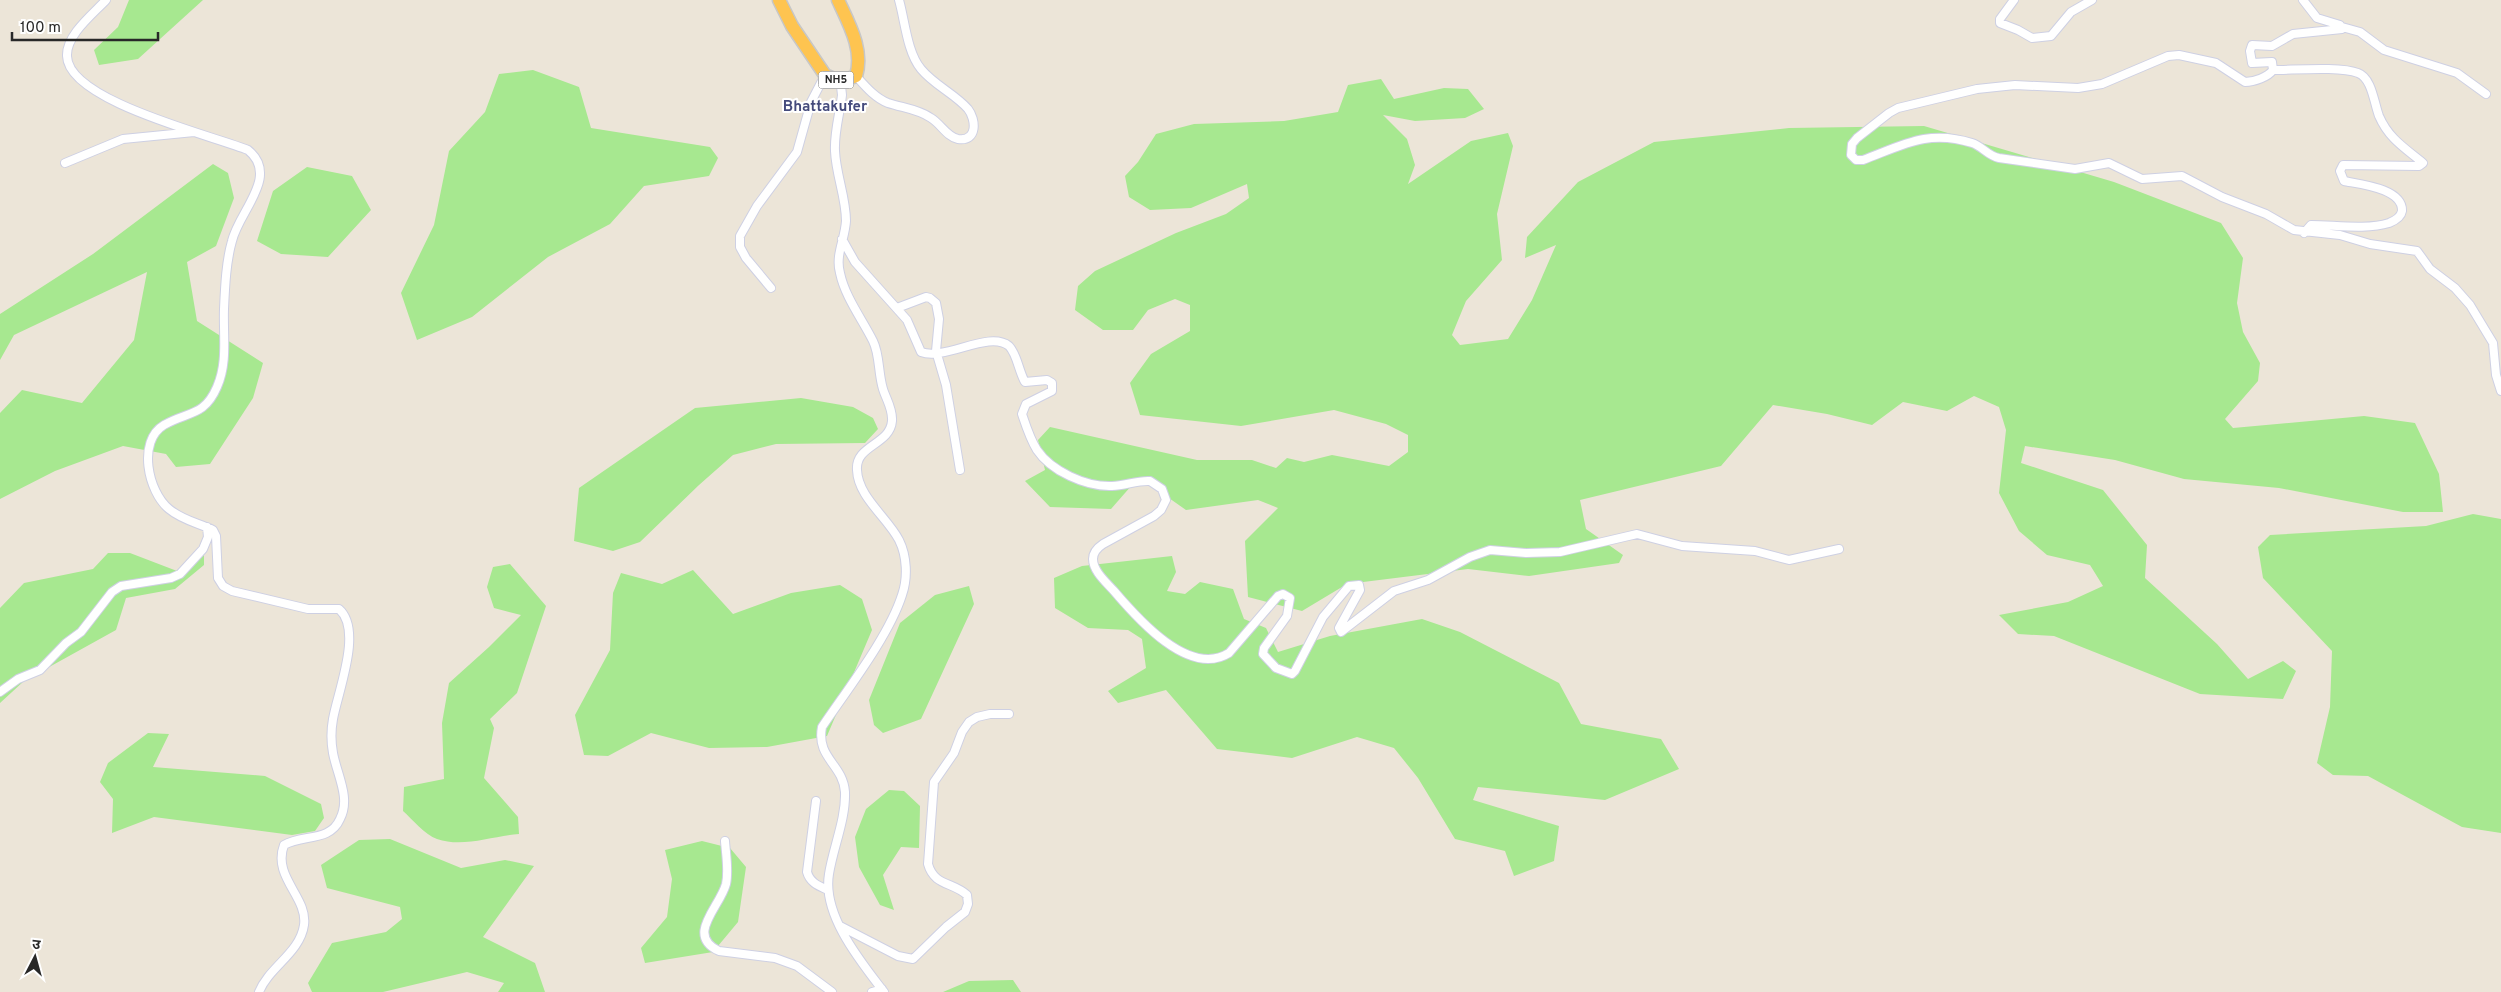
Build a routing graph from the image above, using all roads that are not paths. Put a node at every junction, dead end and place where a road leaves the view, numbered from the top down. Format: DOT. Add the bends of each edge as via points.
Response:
graph roads {
  1 [pos="106,0"];
  2 [pos="779,0"];
  3 [pos="838,0"];
  4 [pos="899,0"];
  5 [pos="2014,0"];
  6 [pos="2092,0"];
  7 [pos="2303,0"];
  8 [pos="2342,27"];
  9 [pos="2273,70"];
  10 [pos="856,76"];
  11 [pos="829,77"];
  12 [pos="2486,94"];
  13 [pos="199,132"];
  14 [pos="65,163"];
  15 [pos="2304,232"];
  16 [pos="842,239"];
  17 [pos="770,288"];
  18 [pos="897,308"];
  19 [pos="937,354"];
  20 [pos="2501,391"];
  21 [pos="960,470"];
  22 [pos="207,527"];
  23 [pos="1838,549"];
  24 [pos="0,692"];
  25 [pos="1009,714"];
  26 [pos="816,801"];
  27 [pos="725,841"];
  28 [pos="828,890"];
  29 [pos="840,926"];
  30 [pos="883,991"];
  31 [pos="259,992"];
  32 [pos="832,992"];
  33 [pos="872,992"];
  1 -- 13 [label="street" via="69,44 68,64 74,74 112,102"];
  2 -- 11 [label="highway, NH5" via="792,26"];
  3 -- 10 [label="highway, NH5" via="857,46"];
  4 -- 10 [label="street" via="921,69 967,108 974,119 974,130 969,137 959,139 921,111 887,102"];
  5 -- 6 [label="street" via="2000,23 2035,39 2051,36 2071,12"];
  7 -- 8 [label="street" via="2317,18"];
  8 -- 9 [label="street" via="2340,31 2294,34 2272,46 2251,46 2252,62 2272,62"];
  8 -- 12 [label="street" via="2360,32 2384,50 2457,73"];
  9 -- 15 [label="street" via="2359,73 2367,80 2388,133 2423,165 2343,165 2340,172 2344,181 2372,185 2384,191 2399,203 2401,214 2396,220 2383,224 2311,225"];
  9 -- 15 [label="street" via="2254,81 2245,82 2210,60 2174,55 2102,84 2054,88 2015,85 1957,92 1892,111 1857,138 1852,144 1851,155 1856,160 1863,160 1935,136 1977,144 1998,158 2075,169 2108,163 2139,178 2186,177 2222,197"];
  10 -- 11 [label="highway, NH5" via="848,80"];
  11 -- 16 [label="street" via="841,86 842,95 834,149 845,209"];
  11 -- 17 [label="street" via="811,102 797,152 757,206 740,236 740,247 746,258"];
  13 -- 14 [label="street" via="123,139"];
  13 -- 22 [label="street" via="248,150 261,165 257,188 232,240 224,309 225,352 217,387 210,402 198,412 163,426 153,436 148,449 148,463 156,493 168,508"];
  15 -- 20 [label="street" via="2340,235 2419,253 2430,269 2470,304 2493,343"];
  16 -- 18 [label="street" via="855,262"];
  16 -- 28 [label="street" via="838,261 840,274 874,342 879,376 892,420 882,440 864,451 857,461 859,482 898,539 906,567 903,594 890,622 822,727 822,749 840,775 845,791"];
  18 -- 19 [label="street" via="907,320 921,352"];
  18 -- 19 [label="street" via="926,298 934,300 939,319"];
  19 -- 21 [label="street" via="946,386"];
  19 -- 23 [label="street" via="996,342 1009,346 1025,382 1048,380 1052,383 1052,391 1026,404 1022,414 1038,451 1051,465 1086,482 1111,486 1150,481 1162,489 1166,500 1161,510 1103,544 1095,550 1093,558 1100,574 1135,615 1167,643 1196,657 1221,658 1229,653 1283,594 1290,598 1287,616 1263,654 1276,668 1292,674 1323,617 1348,586 1359,585 1360,590 1339,628 1341,632 1394,591 1428,580 1486,551 1565,551 1637,534 1682,546 1755,550 1789,560"];
  22 -- 24 [label="street" via="204,549 180,574 121,586 112,592 81,632 40,670 18,679"];
  22 -- 31 [label="street" via="216,536 218,578 223,586 243,595 295,606 339,609 348,619 349,648 332,737 344,810 333,830 284,845 280,860 302,910 304,923 296,945 263,982"];
  25 -- 29 [label="street" via="990,714 969,722 954,753 934,782 930,873 937,881 967,895 968,904 964,912 913,959 898,956"];
  26 -- 28 [label="street" via="807,872 814,883"];
  27 -- 32 [label="street" via="726,884 706,922 706,941 719,951 775,958 798,966"];
  28 -- 29 [label="street"];
  29 -- 30 [label="street" via="860,961"];
  30 -- 33 [label="street"];
}
